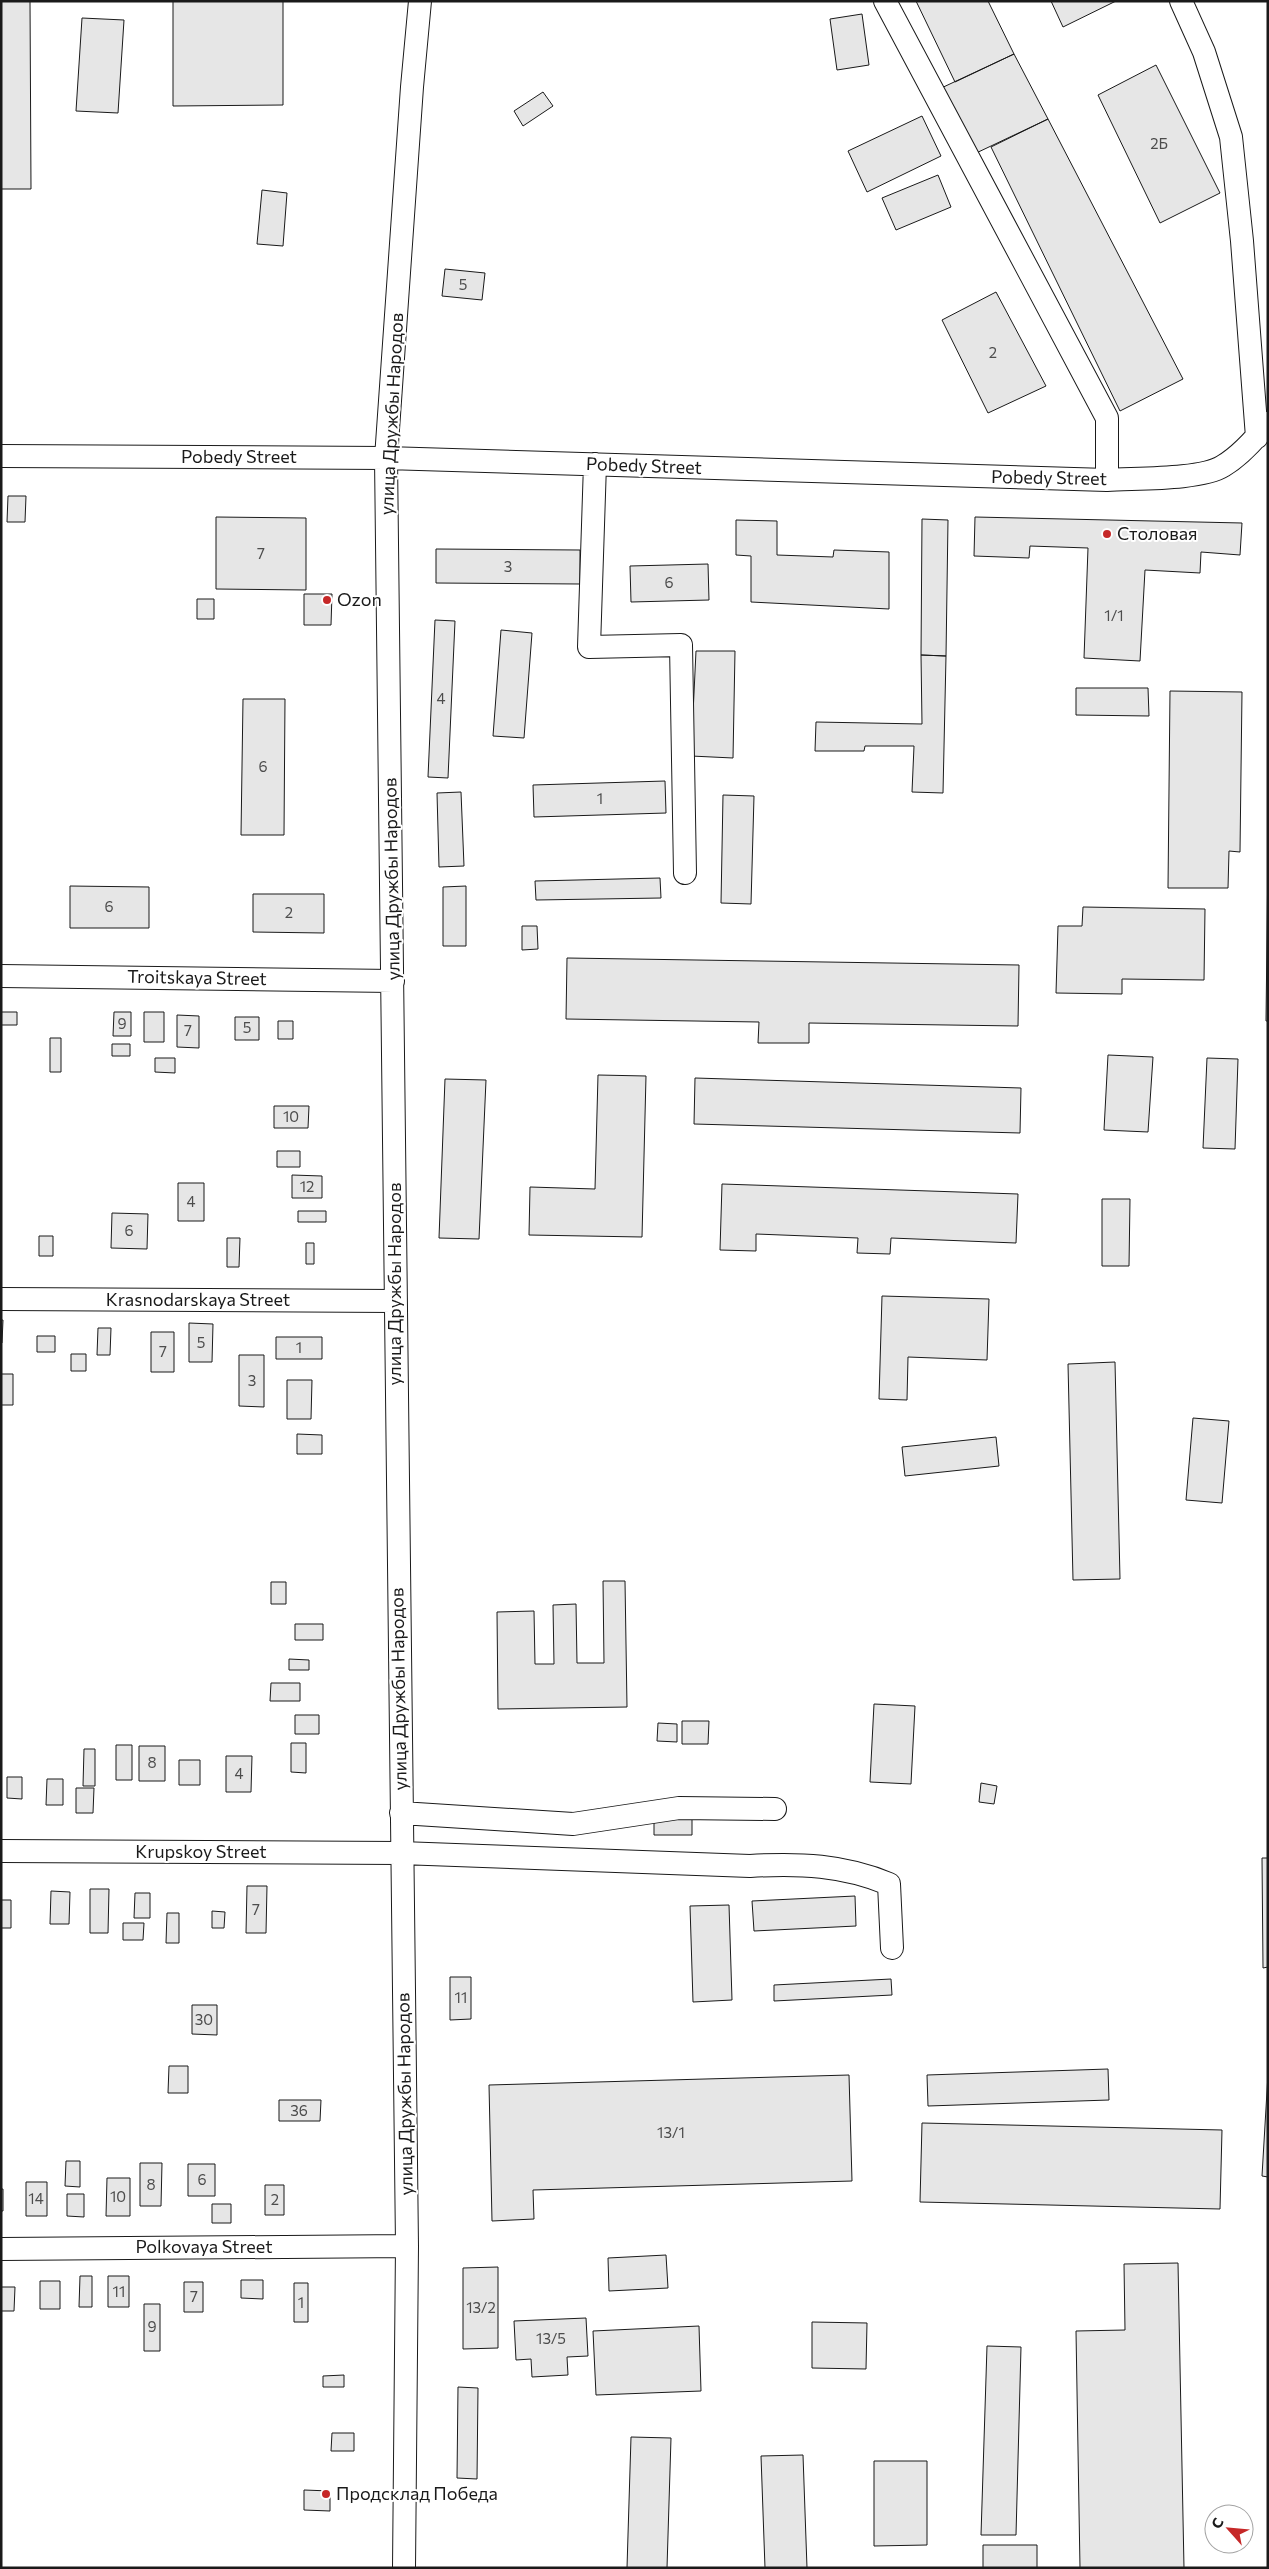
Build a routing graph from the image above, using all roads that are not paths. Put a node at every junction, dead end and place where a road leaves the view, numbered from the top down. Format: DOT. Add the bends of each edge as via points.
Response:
graph roads {
  1 [pos="420,1"];
  2 [pos="885,1"];
  3 [pos="1181,1"];
  4 [pos="1262,430"];
  5 [pos="1,456"];
  6 [pos="386,458"];
  7 [pos="595,464"];
  8 [pos="1107,480"];
  9 [pos="685,873"];
  10 [pos="1,976"];
  11 [pos="393,980"];
  12 [pos="1,1299"];
  13 [pos="395,1301"];
  14 [pos="775,1809"];
  15 [pos="401,1813"];
  16 [pos="1,1851"];
  17 [pos="401,1853"];
  18 [pos="892,1948"];
  19 [pos="407,2246"];
  20 [pos="1,2249"];
  21 [pos="404,2568"];
  1 -- 6 [label="street, улица Дружбы Народов"];
  2 -- 8 [label="street" via="1107,418"];
  3 -- 4 [label="street" via="1204,52 1231,137"];
  4 -- 8 [label="street, Pobedy Street" via="1222,467 1197,474"];
  5 -- 6 [label="street, Pobedy Street"];
  6 -- 7 [label="street, Pobedy Street"];
  6 -- 11 [label="street, улица Дружбы Народов"];
  7 -- 8 [label="street, Pobedy Street"];
  7 -- 9 [label="street" via="589,647 681,645"];
  10 -- 11 [label="street, Troitskaya Street"];
  11 -- 13 [label="street, улица Дружбы Народов"];
  12 -- 13 [label="street, Krasnodarskaya Street"];
  13 -- 15 [label="street, улица Дружбы Народов"];
  14 -- 15 [label="street" via="679,1808 573,1824"];
  15 -- 17 [label="street, улица Дружбы Народов"];
  16 -- 17 [label="street, Krupskoy Street"];
  17 -- 18 [label="street, Krupskoy Street" via="832,1867 865,1874 889,1884"];
  17 -- 19 [label="street, улица Дружбы Народов"];
  19 -- 20 [label="street, Polkovaya Street"];
  19 -- 21 [label="street, улица Дружбы Народов"];
}
